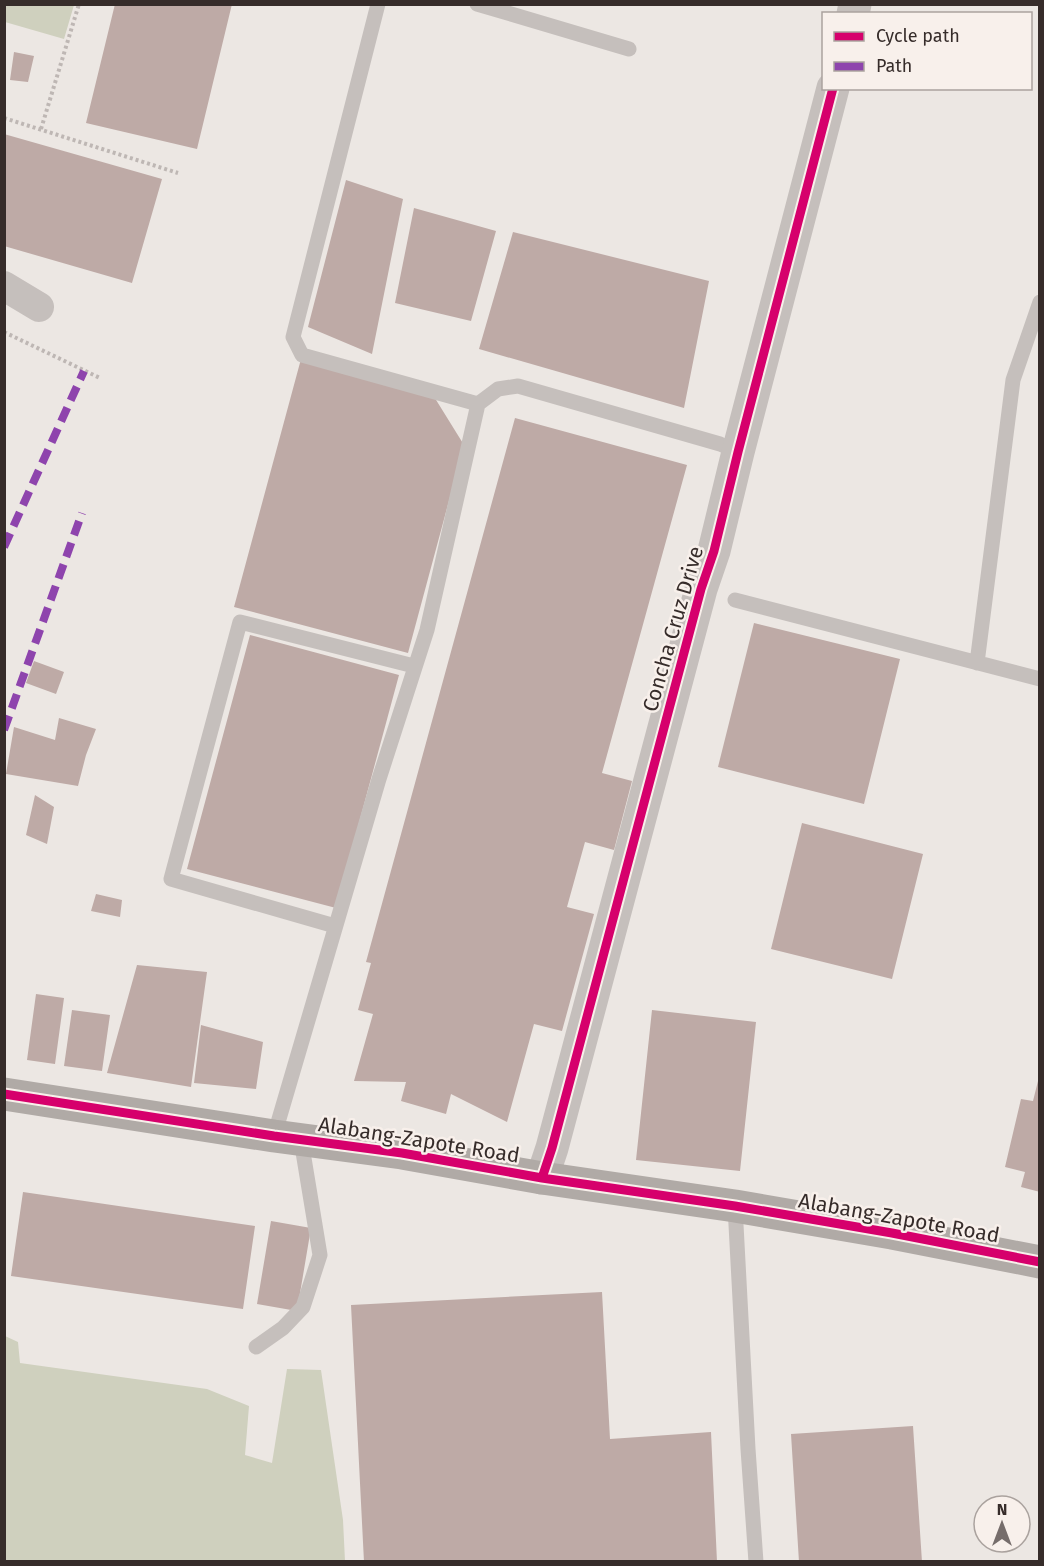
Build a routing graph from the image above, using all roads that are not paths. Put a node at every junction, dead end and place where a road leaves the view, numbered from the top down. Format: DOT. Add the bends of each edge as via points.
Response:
graph roads {
  1 [pos="378,4"];
  2 [pos="477,4"];
  3 [pos="629,49"];
  4 [pos="832,90"];
  5 [pos="4,286"];
  6 [pos="1040,302"];
  7 [pos="39,307"];
  8 [pos="478,404"];
  9 [pos="738,452"];
  10 [pos="735,600"];
  11 [pos="977,663"];
  12 [pos="414,666"];
  13 [pos="1040,679"];
  14 [pos="335,926"];
  15 [pos="4,1095"];
  16 [pos="288,1138"];
  17 [pos="542,1178"];
  18 [pos="735,1206"];
  19 [pos="1040,1262"];
  20 [pos="256,1347"];
  21 [pos="756,1562"];
  1 -- 8 [label="lane" via="294,337 302,355"];
  2 -- 3 [label="lane"];
  4 -- 9 [label="street, Concha Cruz Drive"];
  5 -- 7 [label="street"];
  6 -- 11 [label="lane" via="1013,380"];
  8 -- 9 [label="lane" via="498,389 518,386"];
  8 -- 12 [label="lane"];
  9 -- 17 [label="street, Concha Cruz Drive"];
  10 -- 11 [label="lane"];
  11 -- 13 [label="lane"];
  12 -- 14 [label="lane"];
  12 -- 14 [label="lane" via="240,622 171,879"];
  14 -- 16 [label="lane"];
  15 -- 16 [label="highway, Alabang-Zapote Road"];
  16 -- 17 [label="highway, Alabang-Zapote Road"];
  16 -- 20 [label="lane" via="320,1255 303,1307 283,1328"];
  17 -- 18 [label="highway, Alabang-Zapote Road"];
  18 -- 19 [label="highway, Alabang-Zapote Road"];
  18 -- 21 [label="lane"];
}
